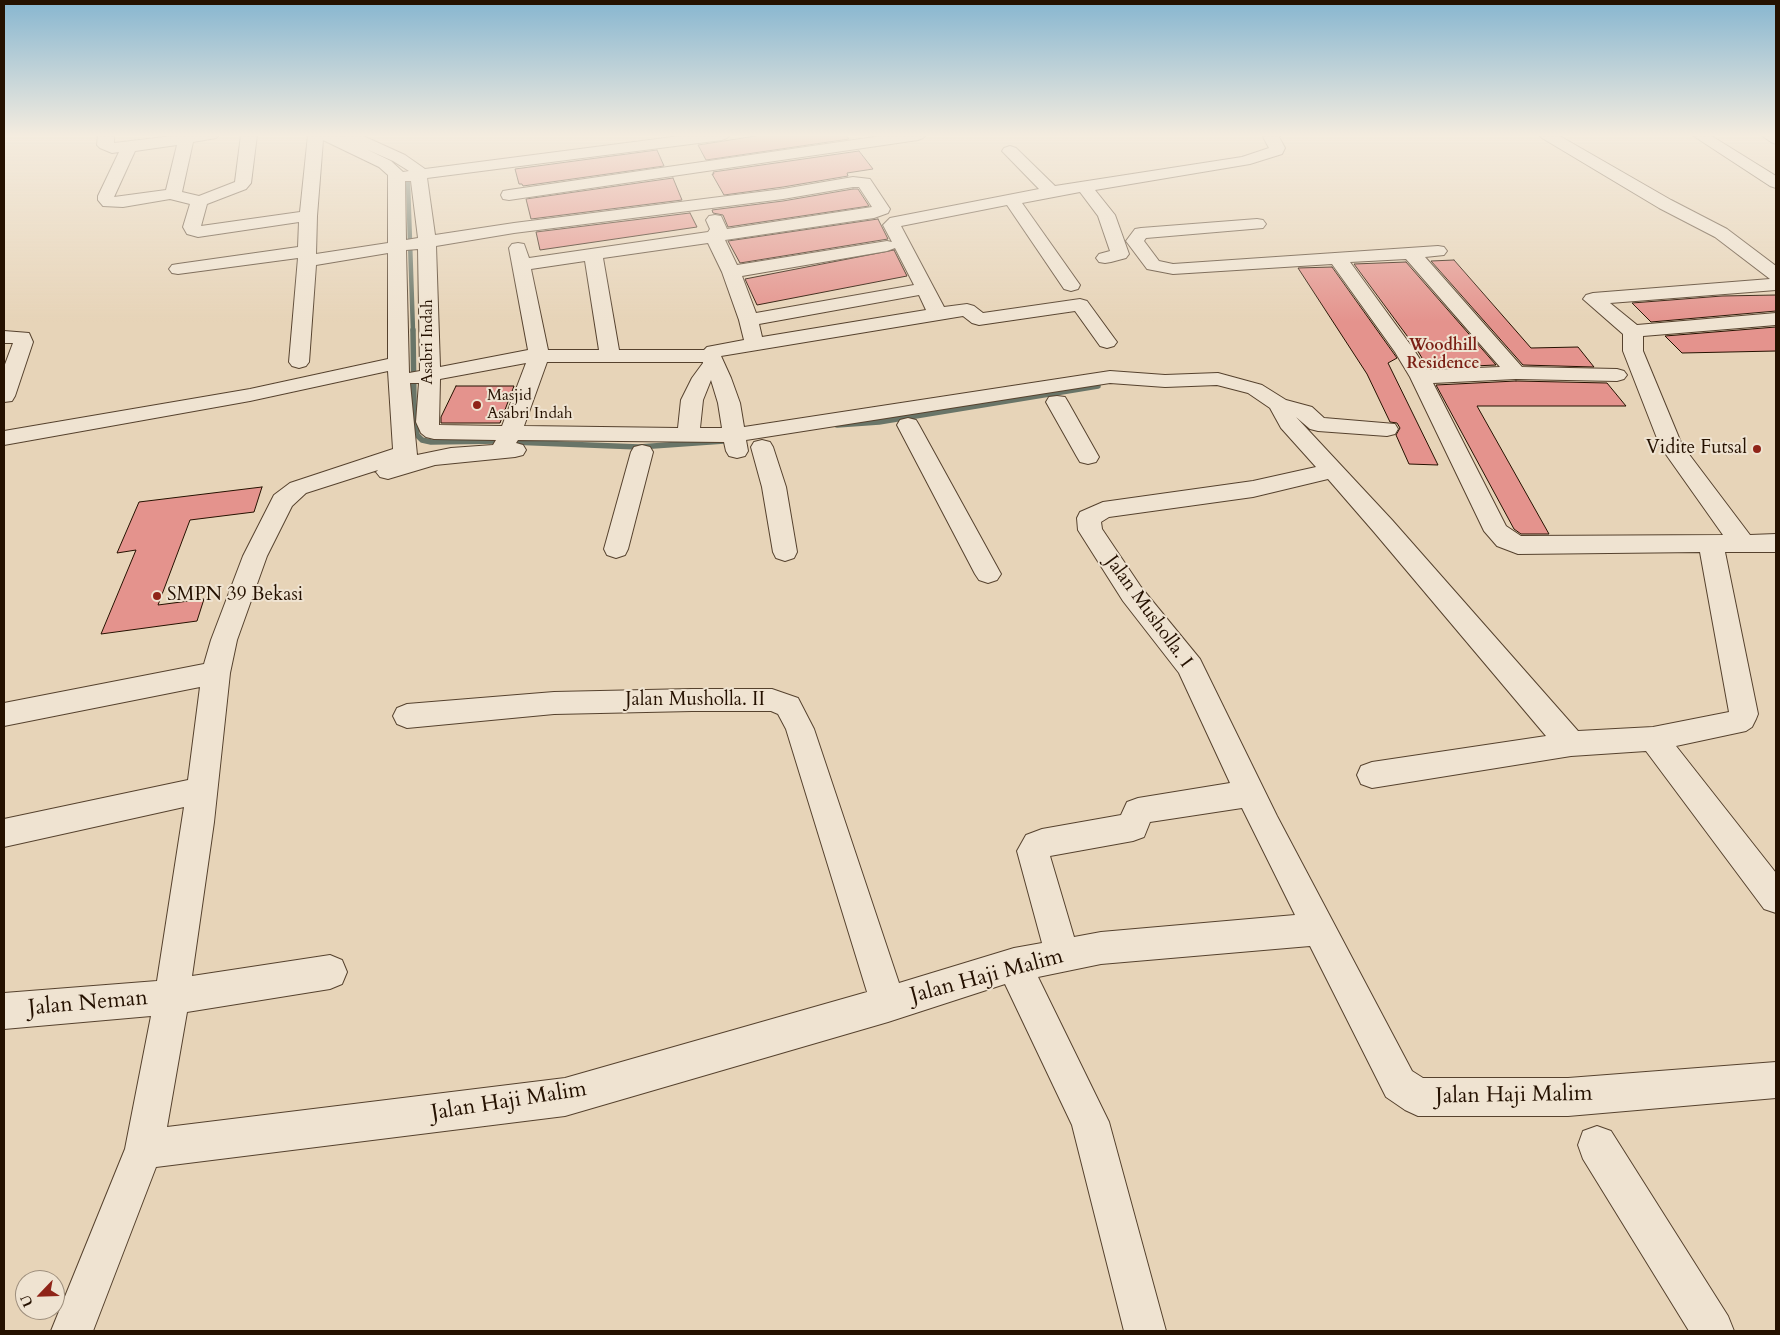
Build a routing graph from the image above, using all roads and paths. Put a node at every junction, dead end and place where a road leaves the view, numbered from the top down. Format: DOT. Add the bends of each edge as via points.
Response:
graph roads {
  1 [pos="106,197"];
  2 [pos="151,197"];
  3 [pos="180,197"];
  4 [pos="214,197"];
  5 [pos="310,197"];
  6 [pos="401,197"];
  7 [pos="415,197"];
  8 [pos="508,197"];
  9 [pos="697,197"];
  10 [pos="746,197"];
  11 [pos="874,197"];
  12 [pos="1025,197"];
  13 [pos="1092,197"];
  14 [pos="1654,197"];
  15 [pos="1012,200"];
  16 [pos="199,201"];
  17 [pos="700,204"];
  18 [pos="308,216"];
  19 [pos="1257,224"];
  20 [pos="514,228"];
  21 [pos="714,236"];
  22 [pos="410,246"];
  23 [pos="887,246"];
  24 [pos="1438,251"];
  25 [pos="593,253"];
  26 [pos="1412,254"];
  27 [pos="1105,258"];
  28 [pos="307,259"];
  29 [pos="1338,259"];
  30 [pos="521,265"];
  31 [pos="178,269"];
  32 [pos="732,272"];
  33 [pos="1776,275"];
  34 [pos="1071,284"];
  35 [pos="1776,284"];
  36 [pos="916,290"];
  37 [pos="938,314"];
  38 [pos="1776,319"];
  39 [pos="749,320"];
  40 [pos="1638,331"];
  41 [pos="4,337"];
  42 [pos="1107,342"];
  43 [pos="753,344"];
  44 [pos="538,355"];
  45 [pos="610,357"];
  46 [pos="711,360"];
  47 [pos="299,362"];
  48 [pos="1516,373"];
  49 [pos="411,375"];
  50 [pos="1616,375"];
  51 [pos="1420,377"];
  52 [pos="1165,382"];
  53 [pos="4,396"];
  54 [pos="1057,402"];
  55 [pos="1278,404"];
  56 [pos="908,425"];
  57 [pos="1388,429"];
  58 [pos="688,435"];
  59 [pos="4,438"];
  60 [pos="506,442"];
  61 [pos="735,443"];
  62 [pos="762,447"];
  63 [pos="642,452"];
  64 [pos="1088,457"];
  65 [pos="406,460"];
  66 [pos="1332,471"];
  67 [pos="1743,543"];
  68 [pos="1776,543"];
  69 [pos="1711,544"];
  70 [pos="616,548"];
  71 [pos="785,552"];
  72 [pos="988,574"];
  73 [pos="216,673"];
  74 [pos="4,714"];
  75 [pos="407,716"];
  76 [pos="1653,739"];
  77 [pos="1571,744"];
  78 [pos="1372,775"];
  79 [pos="202,790"];
  80 [pos="1251,793"];
  81 [pos="4,833"];
  82 [pos="1776,898"];
  83 [pos="1318,929"];
  84 [pos="1062,956"];
  85 [pos="1014,965"];
  86 [pos="330,972"];
  87 [pos="172,996"];
  88 [pos="888,1004"];
  89 [pos="4,1011"];
  90 [pos="1776,1080"];
  91 [pos="1596,1145"];
  92 [pos="144,1149"];
  93 [pos="72,1331"];
  94 [pos="1145,1331"];
  95 [pos="1713,1331"];
  1 -- 2 [label="street" via="114,203"];
  3 -- 16 [label="street"];
  4 -- 16 [label="street"];
  5 -- 18 [label="street"];
  6 -- 22 [label="street"];
  7 -- 22 [label="street, Asabri Indah"];
  8 -- 20 [label="street"];
  9 -- 17 [label="street"];
  10 -- 17 [label="street"];
  11 -- 21 [label="street" via="882,209 874,213"];
  12 -- 15 [label="street"];
  13 -- 27 [label="street" via="1106,215 1120,254"];
  14 -- 33 [label="street" via="1721,233"];
  15 -- 34 [label="street"];
  15 -- 37 [label="street" via="892,225"];
  16 -- 18 [label="street" via="192,227 198,232"];
  17 -- 20 [label="street"];
  17 -- 21 [label="street" via="719,229"];
  18 -- 28 [label="street"];
  19 -- 29 [label="street" via="1141,233 1135,241 1153,265 1173,269"];
  20 -- 22 [label="street"];
  20 -- 30 [label="street"];
  21 -- 25 [label="street"];
  21 -- 32 [label="street"];
  22 -- 28 [label="street"];
  22 -- 49 [label="street, Asabri Indah"];
  22 -- 49 [label="street"];
  23 -- 32 [label="street"];
  24 -- 26 [label="street"];
  25 -- 30 [label="street"];
  25 -- 45 [label="street"];
  26 -- 29 [label="street"];
  26 -- 48 [label="street"];
  28 -- 31 [label="street" via="246,261"];
  28 -- 47 [label="street"];
  29 -- 51 [label="street"];
  30 -- 44 [label="street"];
  32 -- 39 [label="street"];
  35 -- 40 [label="street" via="1593,299"];
  36 -- 39 [label="street"];
  37 -- 42 [label="street" via="967,310 979,319 1080,305"];
  37 -- 43 [label="street"];
  38 -- 40 [label="street"];
  39 -- 43 [label="street"];
  40 -- 67 [label="street" via="1633,351 1671,446"];
  41 -- 53 [label="street" via="22,337 24,342"];
  43 -- 46 [label="street" via="718,349"];
  44 -- 45 [label="street"];
  44 -- 49 [label="street"];
  44 -- 60 [label="street"];
  45 -- 46 [label="street"];
  46 -- 58 [label="street" via="692,400"];
  46 -- 61 [label="street" via="729,403"];
  48 -- 50 [label="street"];
  48 -- 51 [label="street"];
  49 -- 59 [label="street" via="250,394"];
  49 -- 60 [label="street, Asabri Indah" via="426,422 434,432"];
  49 -- 65 [label="street"];
  51 -- 69 [label="street" via="1496,531 1506,540 1518,545"];
  52 -- 54 [label="street" via="1136,391"];
  52 -- 55 [label="street" via="1218,379 1255,389"];
  52 -- 61 [label="street" via="1110,377"];
  54 -- 56 [label="street"];
  54 -- 64 [label="street"];
  55 -- 57 [label="street" via="1304,412 1318,424"];
  55 -- 66 [label="street" via="1288,423"];
  56 -- 62 [label="street"];
  56 -- 72 [label="street"];
  58 -- 60 [label="street"];
  58 -- 61 [label="street"];
  60 -- 63 [label="street"];
  60 -- 65 [label="street" via="451,455"];
  61 -- 62 [label="street"];
  61 -- 63 [label="street"];
  62 -- 71 [label="street" via="774,487"];
  63 -- 70 [label="street"];
  65 -- 73 [label="street" via="300,499 282,500 255,556 224,640"];
  66 -- 77 [label="street"];
  66 -- 80 [label="street, Jalan Musholla. I" via="1253,489 1103,510 1089,518 1090,530 1132,594 1190,667"];
  67 -- 68 [label="street"];
  67 -- 69 [label="street"];
  69 -- 76 [label="street" via="1744,714 1736,723"];
  73 -- 74 [label="street"];
  73 -- 79 [label="street"];
  75 -- 88 [label="street, Jalan Musholla. II" via="554,703 772,700 788,706 800,730"];
  76 -- 77 [label="street"];
  76 -- 82 [label="street"];
  77 -- 78 [label="street"];
  79 -- 81 [label="street"];
  79 -- 87 [label="street"];
  80 -- 83 [label="street, Jalan Musholla. I"];
  80 -- 84 [label="street" via="1138,811 1133,827 1037,846 1033,851"];
  83 -- 84 [label="street, Jalan Haji Malim" via="1101,948"];
  83 -- 90 [label="street, Jalan Haji Malim" via="1399,1084 1418,1097 1568,1097"];
  84 -- 85 [label="street, Jalan Haji Malim"];
  85 -- 88 [label="street, Jalan Haji Malim"];
  85 -- 94 [label="street" via="1090,1122"];
  86 -- 87 [label="street, Jalan Neman"];
  87 -- 89 [label="street, Jalan Neman"];
  87 -- 92 [label="street"];
  88 -- 92 [label="street, Jalan Haji Malim" via="565,1097"];
  91 -- 95 [label="street"];
  92 -- 93 [label="street"];
}
